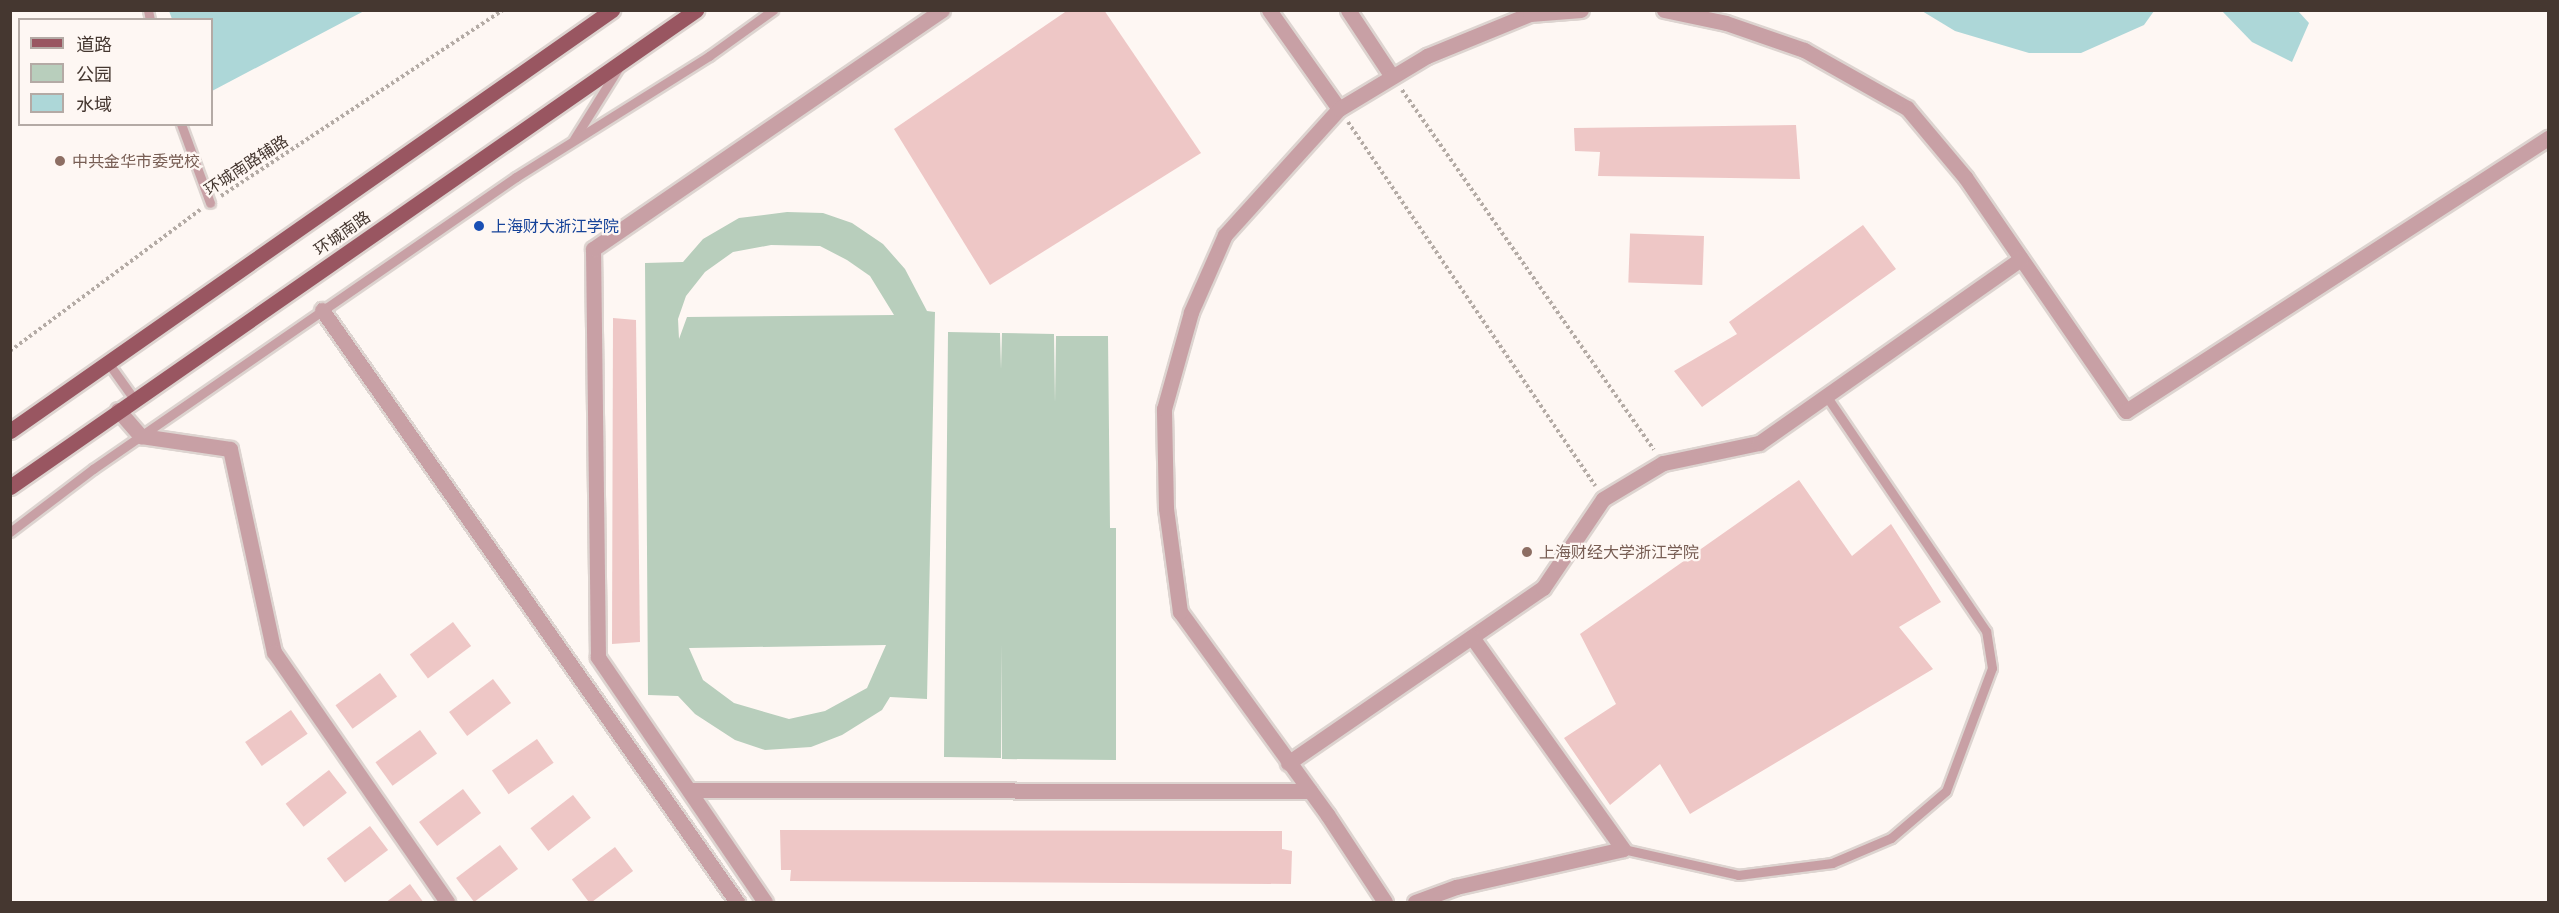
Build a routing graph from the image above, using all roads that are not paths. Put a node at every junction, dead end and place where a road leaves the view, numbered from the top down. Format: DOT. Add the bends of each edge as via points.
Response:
graph roads {
  1 [pos="612,10"];
  2 [pos="696,10"];
  3 [pos="773,10"];
  4 [pos="942,10"];
  5 [pos="1269,10"];
  6 [pos="1348,10"];
  7 [pos="1581,10"];
  8 [pos="1664,10"];
  9 [pos="623,61"];
  10 [pos="1391,75"];
  11 [pos="1339,109"];
  12 [pos="182,126"];
  13 [pos="2548,138"];
  14 [pos="573,141"];
  15 [pos="210,203"];
  16 [pos="2021,259"];
  17 [pos="322,310"];
  18 [pos="110,364"];
  19 [pos="1826,396"];
  20 [pos="134,399"];
  21 [pos="118,410"];
  22 [pos="10,432"];
  23 [pos="141,436"];
  24 [pos="10,488"];
  25 [pos="10,532"];
  26 [pos="1472,637"];
  27 [pos="1288,762"];
  28 [pos="691,790"];
  29 [pos="1310,791"];
  30 [pos="1623,849"];
  31 [pos="447,903"];
  32 [pos="737,903"];
  33 [pos="765,903"];
  34 [pos="1385,903"];
  35 [pos="1414,903"];
  1 -- 18 [label="main road, 环城南路"];
  2 -- 9 [label="main road, 环城南路"];
  3 -- 14 [label="lane"];
  4 -- 28 [label="street" via="593,249 598,657"];
  5 -- 11 [label="street"];
  6 -- 10 [label="street"];
  7 -- 10 [label="street" via="1530,14"];
  8 -- 16 [label="street" via="1726,22 1804,50 1907,108 1965,177"];
  9 -- 14 [label="lane"];
  9 -- 20 [label="main road, 环城南路"];
  10 -- 11 [label="street"];
  11 -- 27 [label="street" via="1225,235 1191,312 1164,409 1166,508 1180,612"];
  12 -- 15 [label="lane"];
  13 -- 16 [label="street" via="2126,411"];
  14 -- 17 [label="lane"];
  16 -- 19 [label="street"];
  17 -- 23 [label="lane"];
  17 -- 32 [label="street"];
  18 -- 20 [label="lane"];
  18 -- 22 [label="main road, 环城南路"];
  19 -- 26 [label="street" via="1759,443 1663,463 1603,499 1543,588"];
  19 -- 30 [label="lane" via="1986,631 1992,668 1946,791 1891,838 1832,863 1738,875"];
  20 -- 21 [label="main road, 环城南路"];
  21 -- 23 [label="street"];
  21 -- 24 [label="main road, 环城南路"];
  23 -- 25 [label="lane"];
  23 -- 31 [label="street" via="230,449 274,652"];
  26 -- 27 [label="street"];
  26 -- 30 [label="street"];
  27 -- 29 [label="street"];
  28 -- 29 [label="street"];
  28 -- 33 [label="street"];
  29 -- 34 [label="street"];
  30 -- 35 [label="street" via="1456,887"];
}
